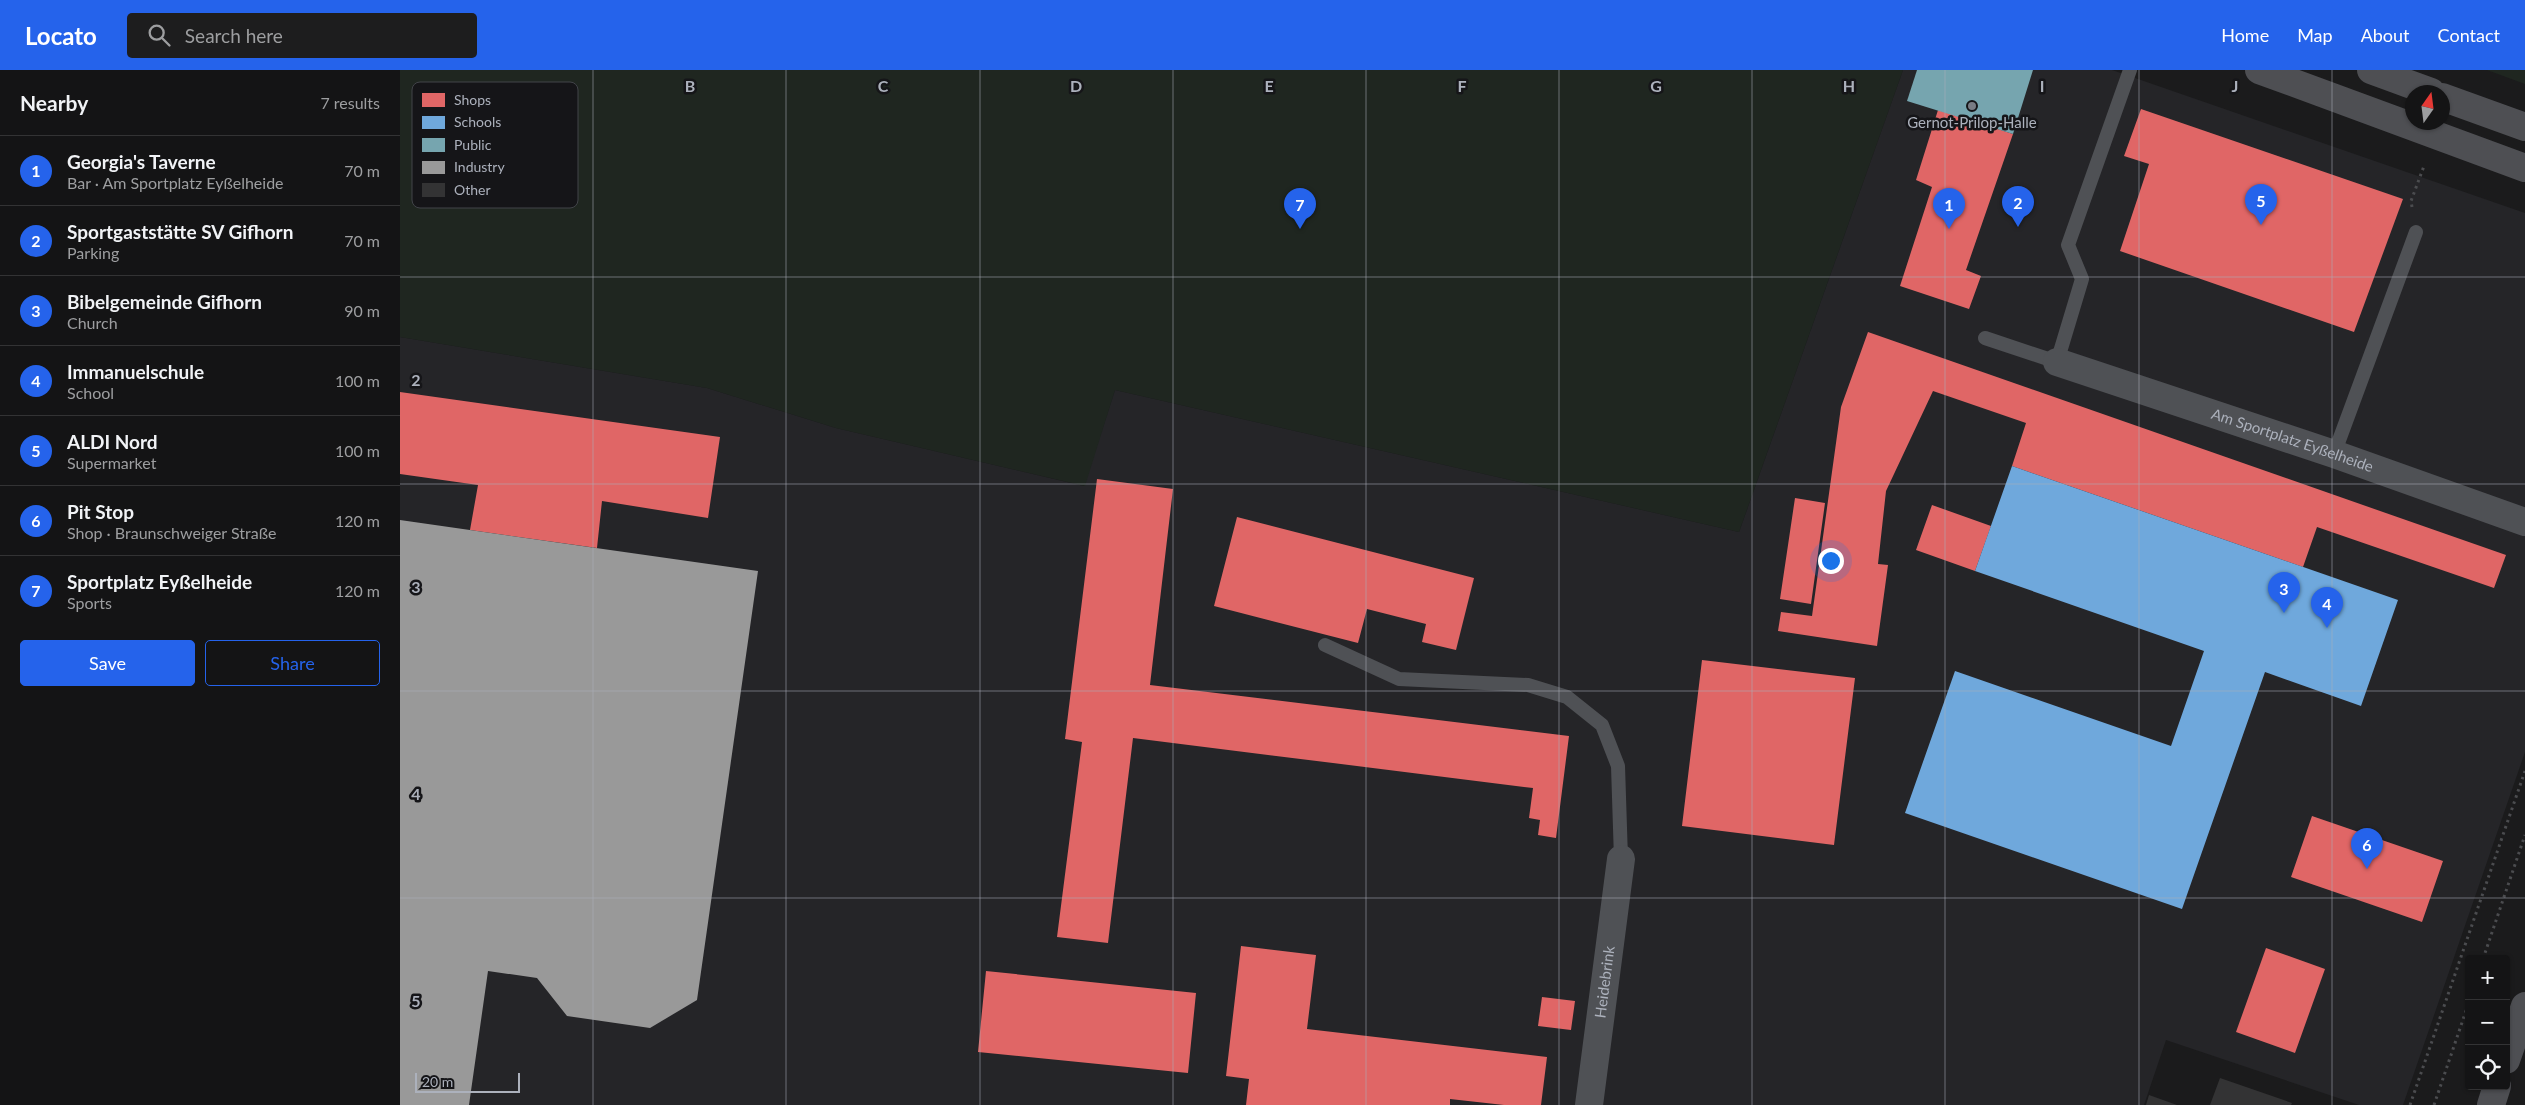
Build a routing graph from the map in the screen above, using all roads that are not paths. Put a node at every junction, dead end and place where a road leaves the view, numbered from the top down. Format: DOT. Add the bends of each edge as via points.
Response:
graph roads {
  1 [pos="2130,70"];
  2 [pos="2259,70"];
  3 [pos="2371,70"];
  4 [pos="2412,85"];
  5 [pos="2450,100"];
  6 [pos="2525,127"];
  7 [pos="2525,168"];
  8 [pos="2416,232"];
  9 [pos="1985,338"];
  10 [pos="2057,362"];
  11 [pos="2334,454"];
  12 [pos="2525,522"];
  13 [pos="1326,645"];
  14 [pos="1621,858"];
  15 [pos="2525,1006"];
  16 [pos="2510,1049"];
  17 [pos="2496,1090"];
  18 [pos="1589,1105"];
  19 [pos="2491,1105"];
  1 -- 10 [label="lane" via="2068,245 2082,279"];
  2 -- 7 [label="street"];
  3 -- 4 [label="street"];
  5 -- 6 [label="street"];
  8 -- 11 [label="lane"];
  9 -- 10 [label="lane"];
  10 -- 11 [label="street, Am Sportplatz Eyßelheide"];
  11 -- 12 [label="street, Am Sportplatz Eyßelheide"];
  13 -- 14 [label="lane" via="1399,679 1528,685 1567,697 1602,726 1618,766"];
  14 -- 18 [label="street, Heidebrink"];
  15 -- 16 [label="street"];
  17 -- 19 [label="street"];
}
